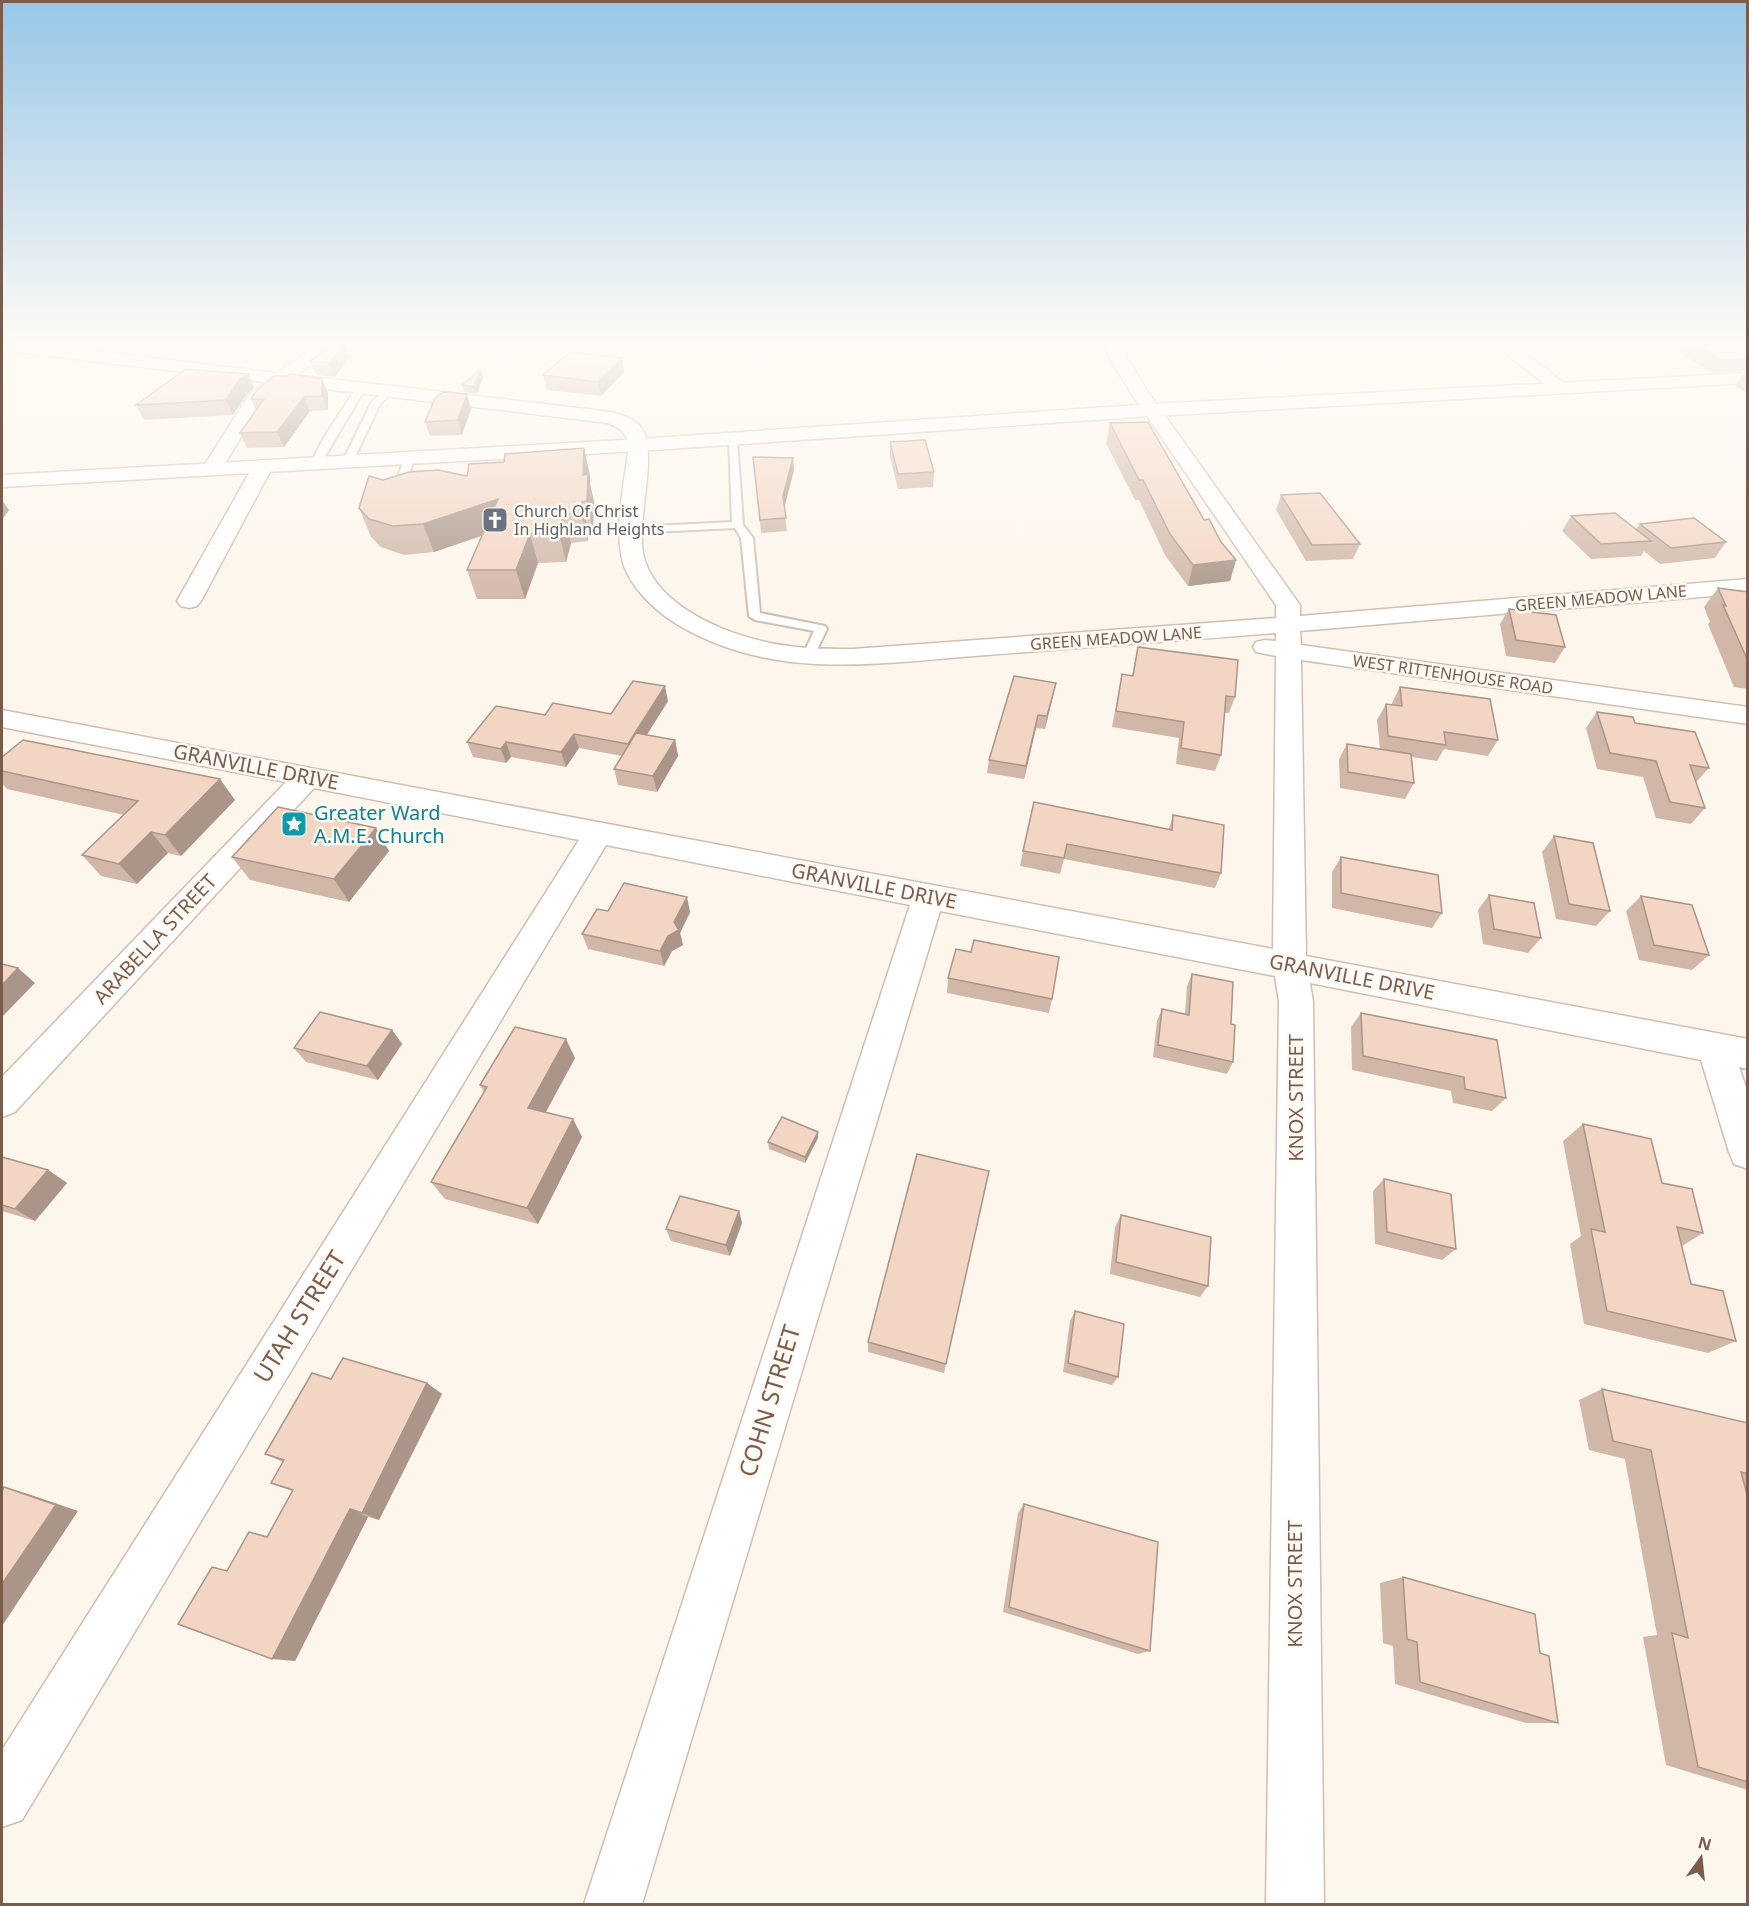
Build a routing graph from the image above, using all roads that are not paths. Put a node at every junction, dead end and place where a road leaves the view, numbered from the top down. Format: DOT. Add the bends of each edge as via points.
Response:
graph roads {
  1 [pos="234,434"];
  2 [pos="331,434"];
  3 [pos="361,434"];
  4 [pos="637,434"];
  5 [pos="805,434"];
  6 [pos="1170,434"];
  7 [pos="732,439"];
  8 [pos="639,445"];
  9 [pos="409,458"];
  10 [pos="348,461"];
  11 [pos="316,463"];
  12 [pos="263,466"];
  13 [pos="212,470"];
  14 [pos="432,482"];
  15 [pos="3,483"];
  16 [pos="738,525"];
  17 [pos="632,530"];
  18 [pos="1748,586"];
  19 [pos="189,601"];
  20 [pos="1157,634"];
  21 [pos="1288,637"];
  22 [pos="809,655"];
  23 [pos="1748,717"];
  24 [pos="14,721"];
  25 [pos="2,743"];
  26 [pos="308,777"];
  27 [pos="598,834"];
  28 [pos="928,897"];
  29 [pos="1290,965"];
  30 [pos="1731,1051"];
  31 [pos="2,1101"];
  32 [pos="1748,1152"];
  33 [pos="2,1800"];
  34 [pos="613,1905"];
  35 [pos="1295,1905"];
  1 -- 13 [label="street"];
  2 -- 11 [label="lane"];
  3 -- 10 [label="lane"];
  4 -- 8 [label="street"];
  5 -- 7 [label="street"];
  6 -- 21 [label="street, KNOX STREET" via="1288,605"];
  7 -- 8 [label="street"];
  7 -- 16 [label="lane"];
  8 -- 9 [label="street" via="502,460"];
  8 -- 17 [label="street, GREEN MEADOW LANE"];
  9 -- 10 [label="street"];
  9 -- 14 [label="lane" via="402,480"];
  10 -- 11 [label="street"];
  11 -- 12 [label="street"];
  12 -- 13 [label="street"];
  12 -- 19 [label="street"];
  13 -- 15 [label="street"];
  16 -- 17 [label="lane"];
  16 -- 22 [label="lane" via="747,538 755,616 821,629"];
  17 -- 22 [label="street, GREEN MEADOW LANE" via="633,557 646,585 659,601 682,617 730,638"];
  18 -- 21 [label="street, GREEN MEADOW LANE"];
  20 -- 21 [label="street, WEST RITTENHOUSE ROAD"];
  20 -- 22 [label="street, GREEN MEADOW LANE" via="853,657"];
  21 -- 23 [label="street, WEST RITTENHOUSE ROAD"];
  21 -- 29 [label="street, KNOX STREET"];
  24 -- 25 [label="street"];
  24 -- 26 [label="street, GRANVILLE DRIVE"];
  26 -- 27 [label="street, GRANVILLE DRIVE"];
  26 -- 31 [label="street, ARABELLA STREET"];
  27 -- 28 [label="street, GRANVILLE DRIVE"];
  27 -- 33 [label="street, UTAH STREET"];
  28 -- 29 [label="street, GRANVILLE DRIVE"];
  28 -- 34 [label="street, COHN STREET"];
  29 -- 30 [label="street, GRANVILLE DRIVE"];
  29 -- 35 [label="street, KNOX STREET" via="1296,1002"];
  30 -- 32 [label="street"];
}
